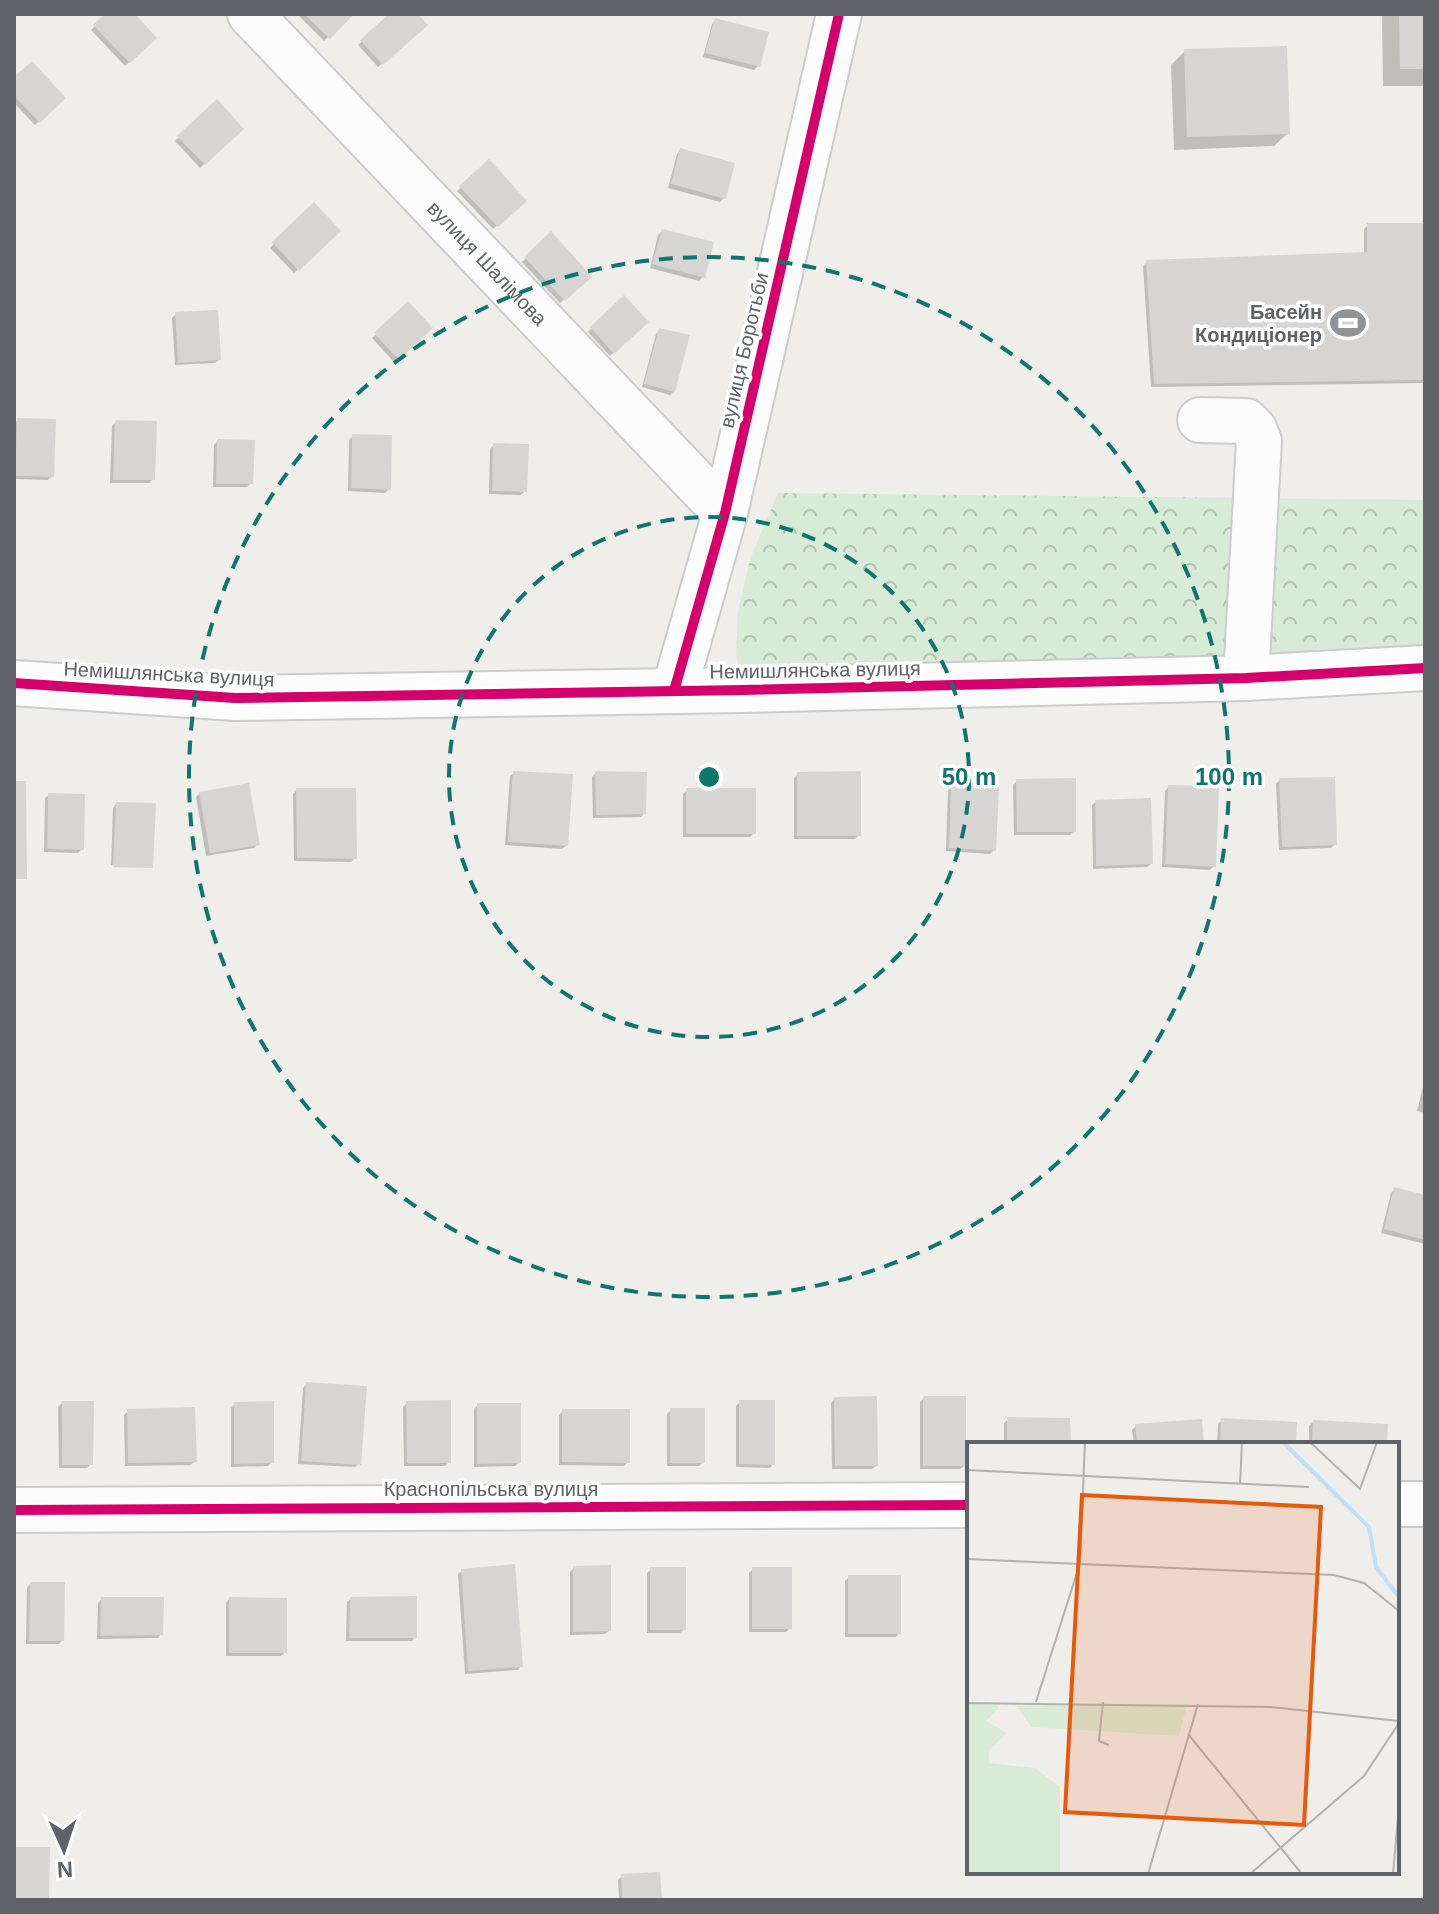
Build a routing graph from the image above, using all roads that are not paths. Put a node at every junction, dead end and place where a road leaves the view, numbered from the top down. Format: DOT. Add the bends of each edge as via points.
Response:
graph roads {
  1 [pos="250,14"];
  2 [pos="839,14"];
  3 [pos="1200,420"];
  4 [pos="725,513"];
  5 [pos="1425,668"];
  6 [pos="1246,678"];
  7 [pos="14,683"];
  8 [pos="674,691"];
  9 [pos="1399,1504"];
  10 [pos="1425,1504"];
  11 [pos="967,1505"];
  12 [pos="14,1510"];
  1 -- 4 [label="street, вулиця Шалімова"];
  2 -- 4 [label="street, вулиця Боротьби"];
  3 -- 6 [label="street" via="1246,421 1259,441"];
  4 -- 8 [label="street, вулиця Боротьби"];
  5 -- 6 [label="street, Немишлянська вулиця"];
  6 -- 8 [label="street, Немишлянська вулиця"];
  7 -- 8 [label="street, Немишлянська вулиця" via="235,698"];
  9 -- 10 [label="street"];
  11 -- 12 [label="street, Краснопільська вулиця"];
}
